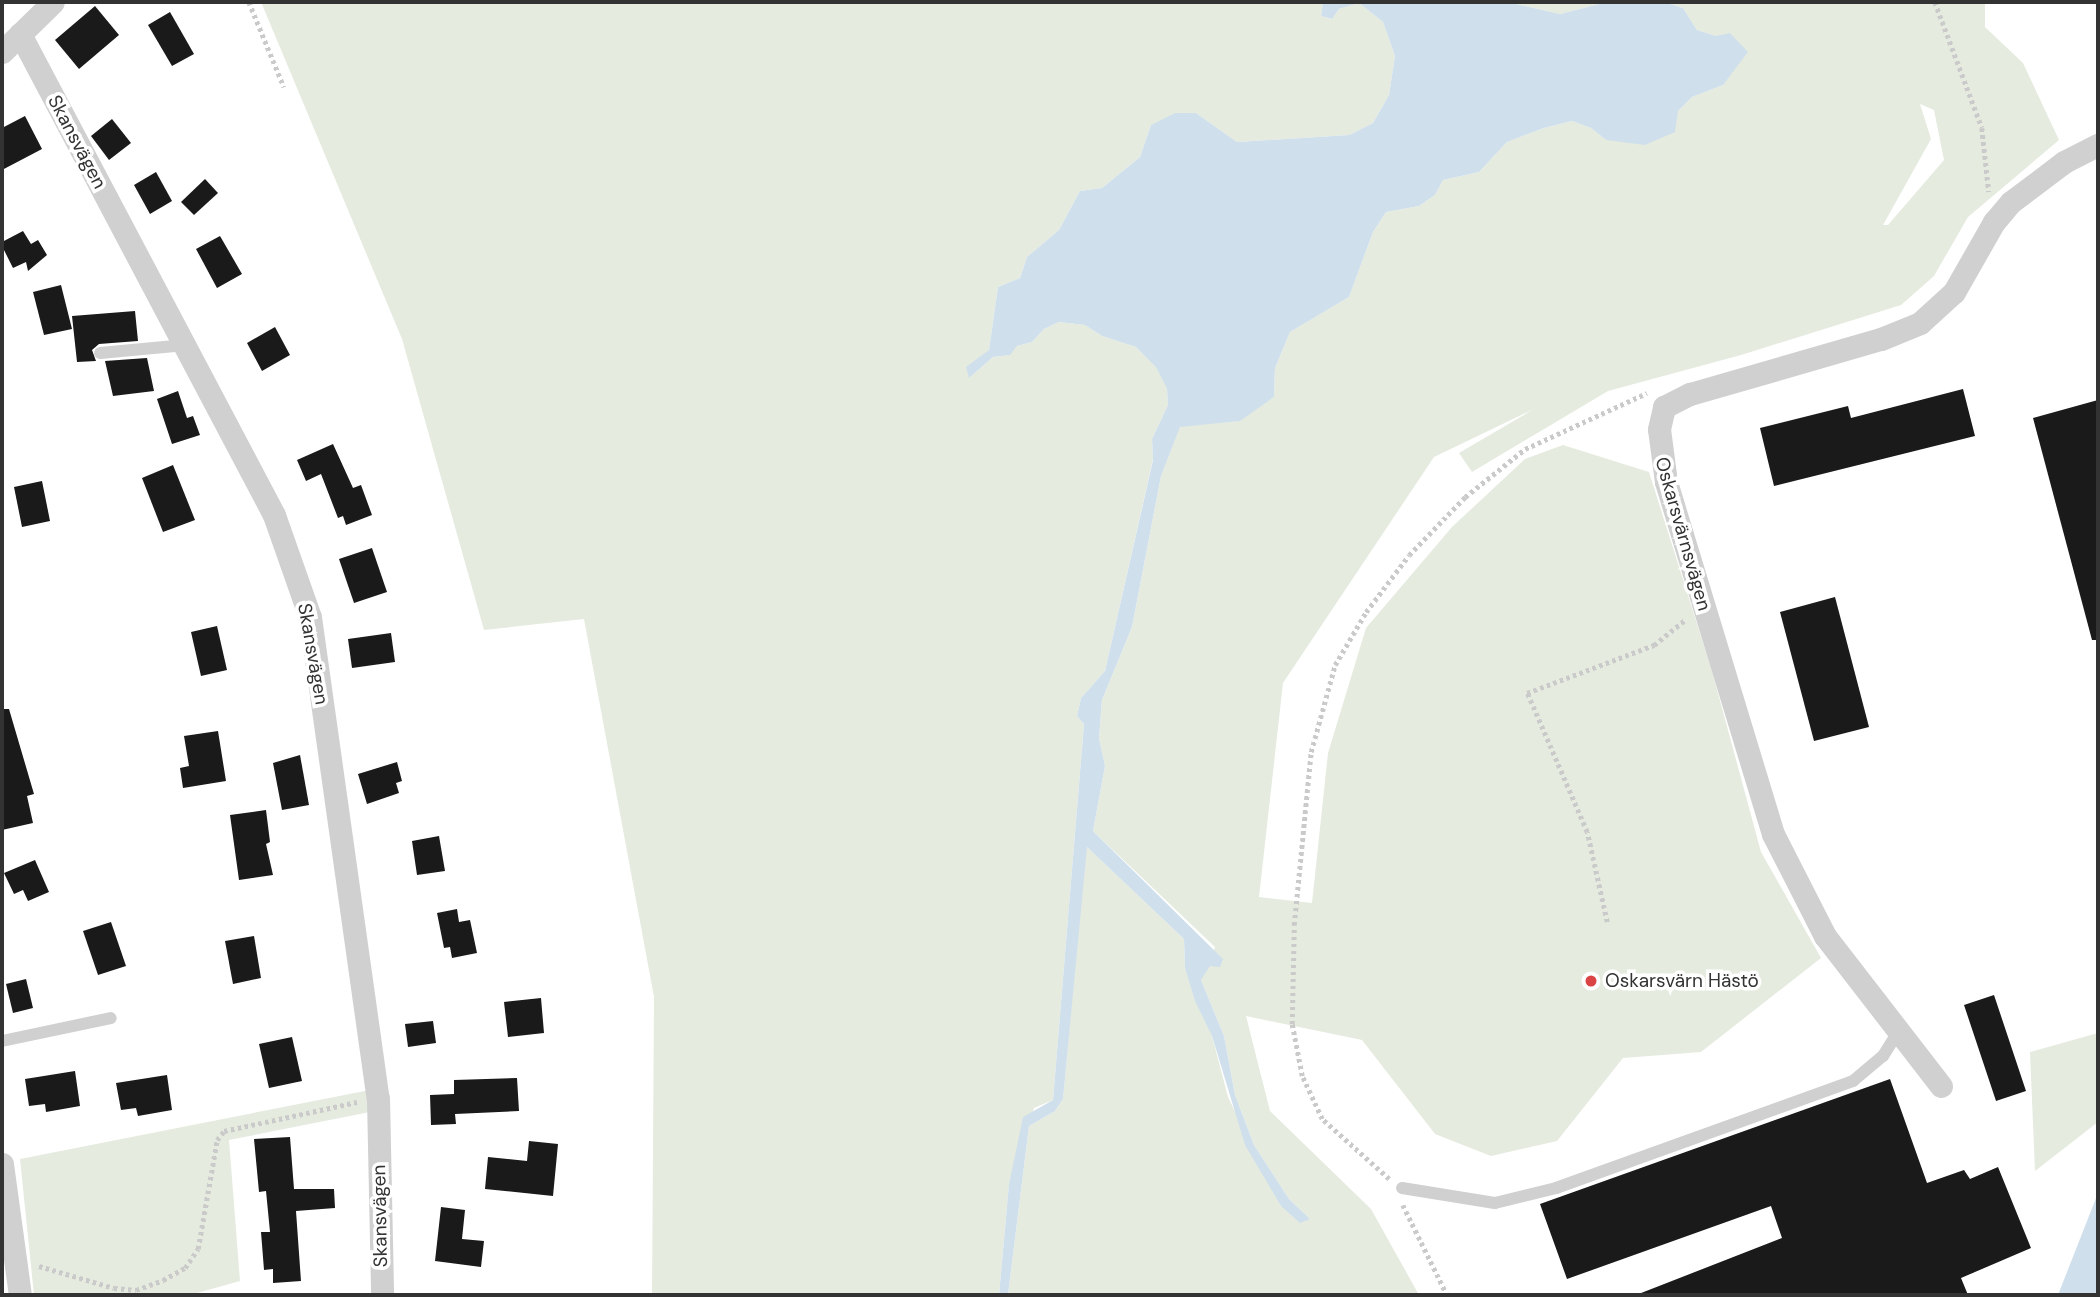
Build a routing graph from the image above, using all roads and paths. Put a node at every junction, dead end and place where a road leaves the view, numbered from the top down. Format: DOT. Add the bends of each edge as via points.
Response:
graph roads {
  1 [pos="53,2"];
  2 [pos="249,2"];
  3 [pos="1936,2"];
  4 [pos="20,34"];
  5 [pos="2,52"];
  6 [pos="284,87"];
  7 [pos="2098,145"];
  8 [pos="1985,200"];
  9 [pos="186,345"];
  10 [pos="100,353"];
  11 [pos="1664,407"];
  12 [pos="1702,601"];
  13 [pos="1606,922"];
  14 [pos="111,1018"];
  15 [pos="1899,1030"];
  16 [pos="2,1041"];
  17 [pos="1941,1086"];
  18 [pos="378,1098"];
  19 [pos="2,1164"];
  20 [pos="1402,1188"];
  21 [pos="15,1257"];
  22 [pos="20,1295"];
  23 [pos="382,1295"];
  24 [pos="1447,1295"];
  1 -- 4 [label="street"];
  2 -- 6 [label="path"];
  3 -- 8 [label="path" via="1982,128 1989,188"];
  4 -- 5 [label="street"];
  4 -- 9 [label="street, Skansvägen"];
  7 -- 11 [label="street" via="2064,162 2011,202 1994,222 1954,292 1920,323 1690,394"];
  9 -- 10 [label="lane"];
  9 -- 18 [label="street, Skansvägen" via="274,515 310,617"];
  11 -- 12 [label="street, Oskarsvärnsvägen" via="1659,449"];
  11 -- 20 [label="path" via="1660,387 1577,421 1525,449 1465,497 1409,555 1366,612 1335,665 1311,752 1294,925 1292,1024 1302,1076 1322,1119"];
  12 -- 13 [label="path" via="1676,630 1654,645 1527,693 1587,832"];
  12 -- 15 [label="street, Oskarsvärnsvägen" via="1773,834 1825,936"];
  14 -- 16 [label="lane"];
  15 -- 17 [label="street, Oskarsvärnsvägen"];
  15 -- 20 [label="lane" via="1883,1056 1853,1081 1556,1188 1496,1203"];
  18 -- 21 [label="path" via="224,1131 216,1140 198,1249 185,1268 163,1280 136,1290 114,1288"];
  18 -- 23 [label="street, Skansvägen"];
  19 -- 21 [label="street"];
  20 -- 24 [label="path" via="1403,1210"];
  21 -- 22 [label="street"];
}
